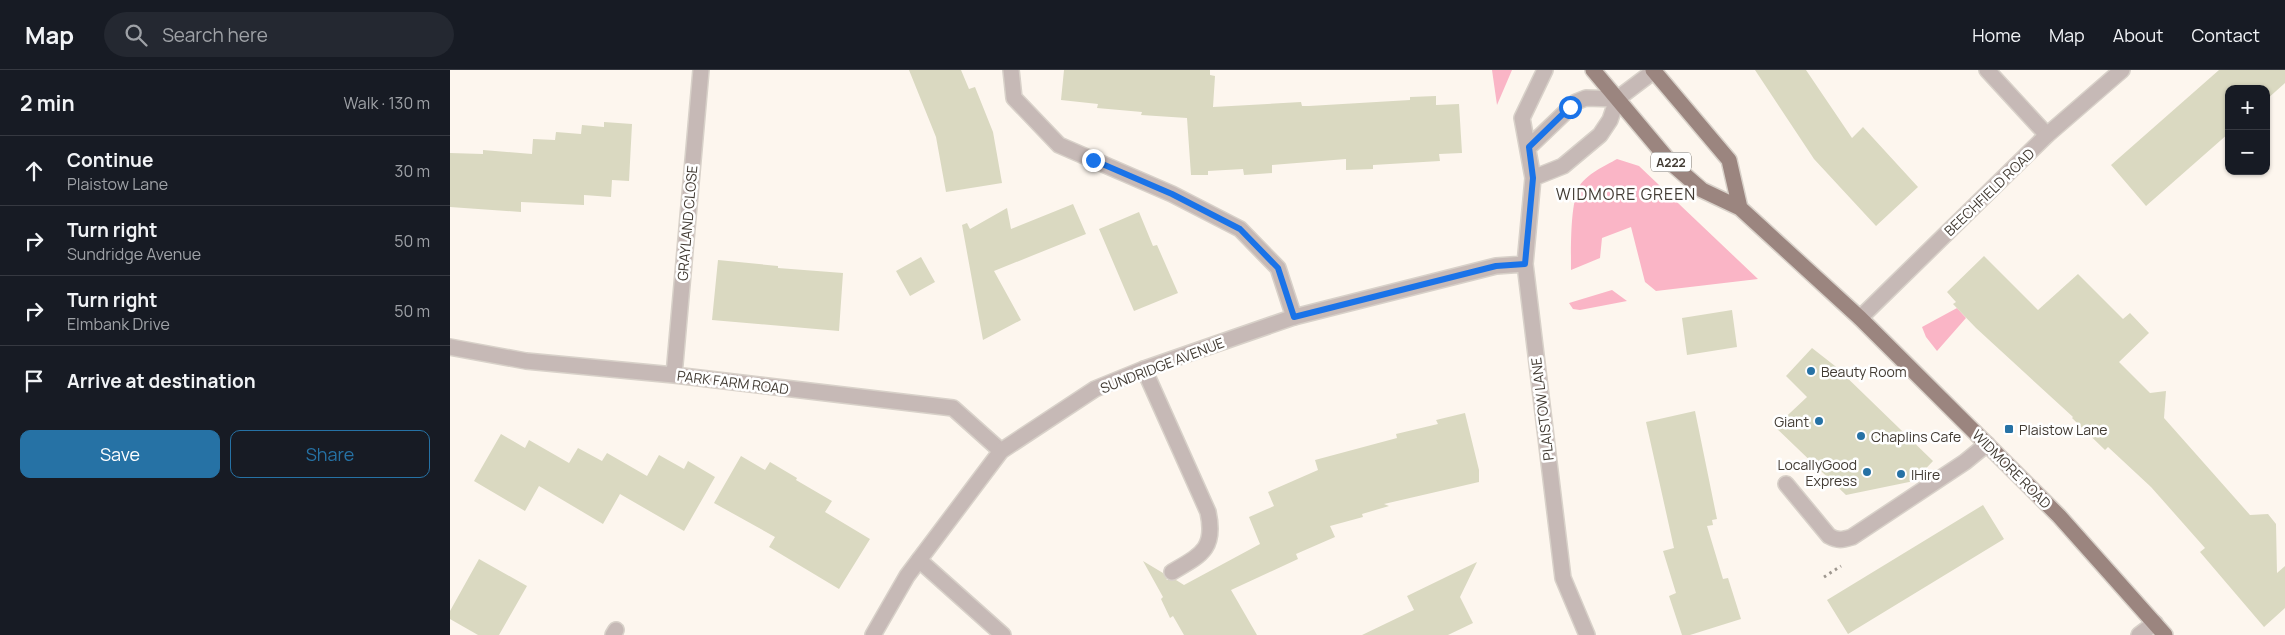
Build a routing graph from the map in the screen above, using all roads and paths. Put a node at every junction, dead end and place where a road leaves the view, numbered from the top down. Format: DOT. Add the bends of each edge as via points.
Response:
graph roads {
  1 [pos="701,70"];
  2 [pos="1011,70"];
  3 [pos="1545,70"];
  4 [pos="1593,70"];
  5 [pos="1987,70"];
  6 [pos="2122,70"];
  7 [pos="1653,71"];
  8 [pos="1617,99"];
  9 [pos="2048,135"];
  10 [pos="1529,147"];
  11 [pos="1533,178"];
  12 [pos="1740,208"];
  13 [pos="1525,264"];
  14 [pos="1294,317"];
  15 [pos="1860,318"];
  16 [pos="450,347"];
  17 [pos="1144,369"];
  18 [pos="674,375"];
  19 [pos="1987,444"];
  20 [pos="1000,451"];
  21 [pos="1786,484"];
  22 [pos="919,560"];
  23 [pos="1172,572"];
  24 [pos="2155,623"];
  25 [pos="873,635"];
  26 [pos="1003,635"];
  27 [pos="1587,635"];
  28 [pos="2140,635"];
  29 [pos="2165,635"];
  1 -- 18 [label="street, GRAYLAND CLOSE"];
  2 -- 14 [label="street" via="1014,98 1059,146 1172,194 1240,229 1278,268"];
  3 -- 10 [label="street, PLAISTOW LANE" via="1522,118"];
  4 -- 8 [label="main road, WIDMORE ROAD / A222"];
  5 -- 9 [label="street"];
  6 -- 9 [label="street, BEECHFIELD ROAD"];
  7 -- 8 [label="street"];
  7 -- 12 [label="main road" via="1730,160"];
  8 -- 10 [label="street" via="1586,98 1576,102"];
  8 -- 11 [label="street" via="1610,120 1600,135 1563,166"];
  8 -- 12 [label="main road, WIDMORE ROAD / A222" via="1672,163 1702,190"];
  9 -- 15 [label="street, BEECHFIELD ROAD"];
  10 -- 11 [label="street, PLAISTOW LANE"];
  11 -- 13 [label="street, PLAISTOW LANE"];
  12 -- 15 [label="main road, WIDMORE ROAD / A222"];
  13 -- 14 [label="street, SUNDRIDGE AVENUE" via="1496,266"];
  13 -- 27 [label="street, PLAISTOW LANE" via="1562,578"];
  14 -- 17 [label="street, SUNDRIDGE AVENUE"];
  15 -- 19 [label="main road, WIDMORE ROAD / A222"];
  16 -- 18 [label="street, PARK FARM ROAD" via="526,361"];
  17 -- 20 [label="street, SUNDRIDGE AVENUE" via="1096,389"];
  17 -- 23 [label="street" via="1208,512 1210,524 1210,542 1205,550"];
  18 -- 20 [label="street, PARK FARM ROAD" via="953,408"];
  19 -- 21 [label="street" via="1843,540 1829,536"];
  19 -- 24 [label="main road, WIDMORE ROAD / A222" via="2059,516"];
  20 -- 22 [label="street, SUNDRIDGE AVENUE"];
  22 -- 25 [label="street, SUNDRIDGE AVENUE"];
  22 -- 26 [label="street"];
  24 -- 28 [label="street"];
  24 -- 29 [label="main road, WIDMORE ROAD / A222"];
}
